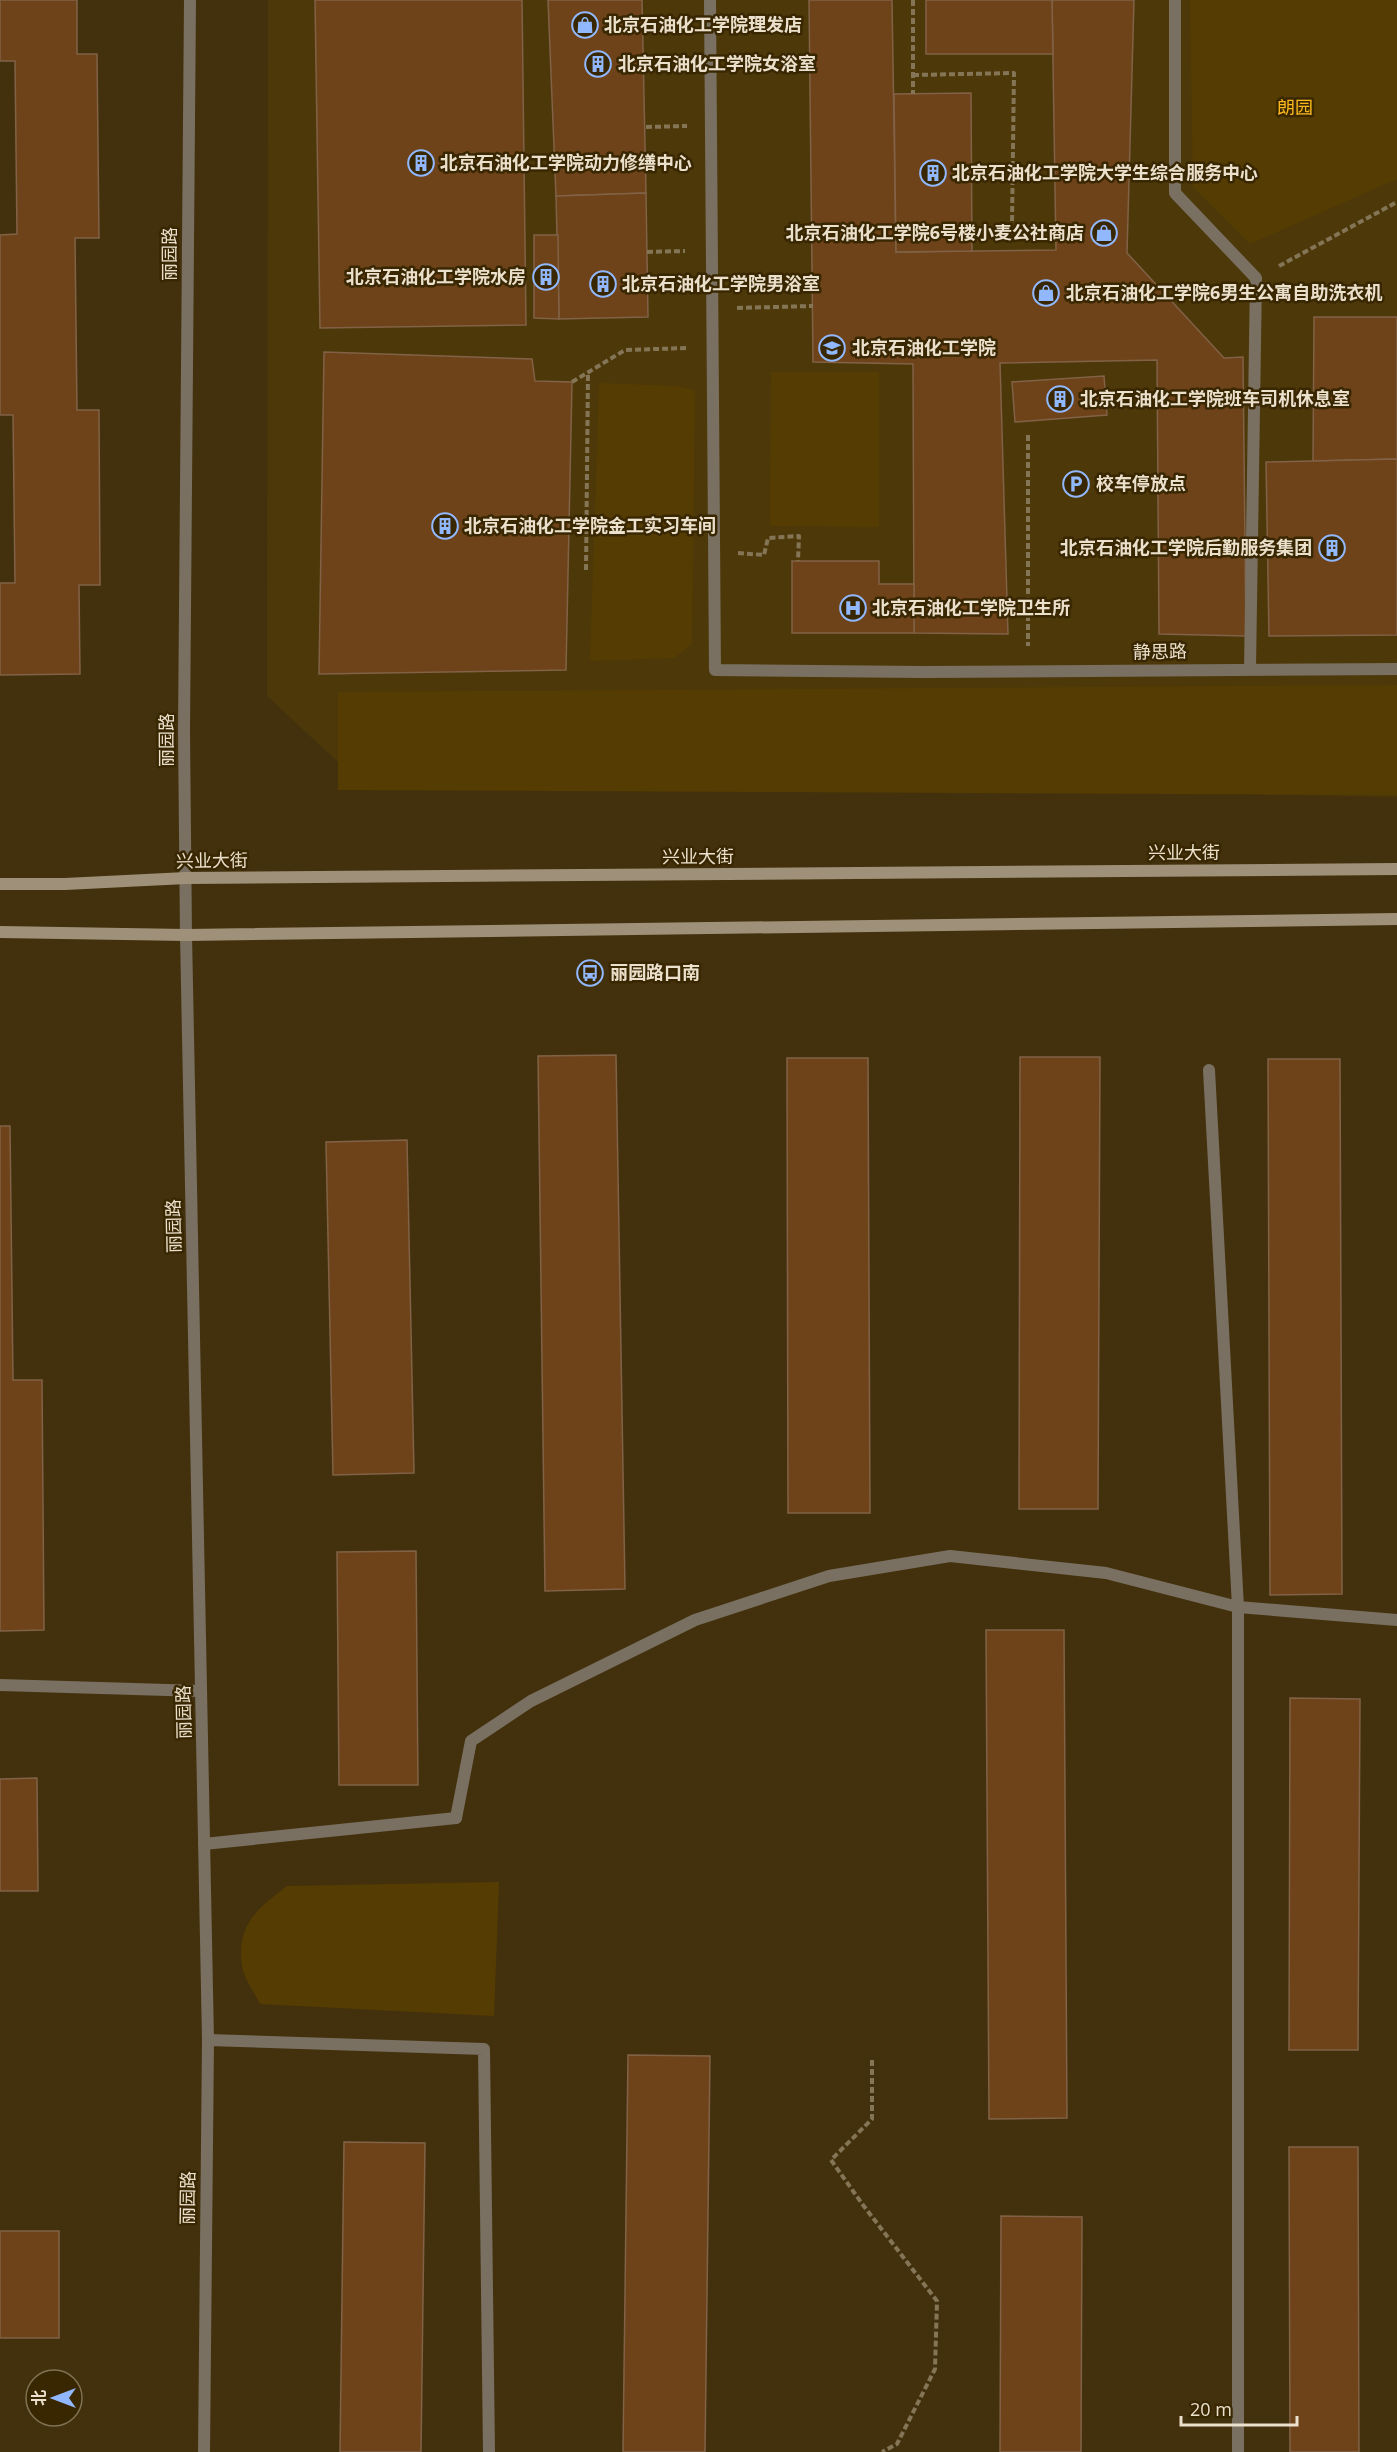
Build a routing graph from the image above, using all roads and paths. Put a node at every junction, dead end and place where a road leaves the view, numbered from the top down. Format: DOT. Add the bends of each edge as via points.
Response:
graph roads {
  1 [pos="190,0"];
  2 [pos="710,0"];
  3 [pos="913,0"];
  4 [pos="1175,0"];
  5 [pos="913,75"];
  6 [pos="913,94"];
  7 [pos="711,125"];
  8 [pos="646,127"];
  9 [pos="1397,202"];
  10 [pos="1012,223"];
  11 [pos="712,250"];
  12 [pos="647,252"];
  13 [pos="1256,278"];
  14 [pos="813,306"];
  15 [pos="712,308"];
  16 [pos="712,347"];
  17 [pos="588,373"];
  18 [pos="572,382"];
  19 [pos="1028,435"];
  20 [pos="714,552"];
  21 [pos="798,561"];
  22 [pos="586,570"];
  23 [pos="1250,669"];
  24 [pos="1397,669"];
  25 [pos="1028,671"];
  26 [pos="1397,869"];
  27 [pos="186,879"];
  28 [pos="0,884"];
  29 [pos="1397,919"];
  30 [pos="0,932"];
  31 [pos="186,935"];
  32 [pos="1209,1070"];
  33 [pos="1238,1607"];
  34 [pos="1397,1620"];
  35 [pos="0,1685"];
  36 [pos="201,1691"];
  37 [pos="204,1844"];
  38 [pos="208,2040"];
  39 [pos="872,2060"];
  40 [pos="204,2452"];
  41 [pos="489,2452"];
  42 [pos="882,2452"];
  43 [pos="1238,2452"];
  1 -- 27 [label="street, 丽园路"];
  2 -- 7 [label="street"];
  3 -- 5 [label="path"];
  4 -- 13 [label="street" via="1175,193"];
  5 -- 6 [label="path"];
  5 -- 10 [label="path" via="1014,73"];
  7 -- 8 [label="path"];
  7 -- 11 [label="street"];
  9 -- 13 [label="path"];
  11 -- 12 [label="path"];
  11 -- 15 [label="street"];
  13 -- 23 [label="street"];
  14 -- 15 [label="path"];
  15 -- 16 [label="street"];
  16 -- 17 [label="path" via="625,350"];
  16 -- 20 [label="street"];
  17 -- 18 [label="path"];
  17 -- 22 [label="path"];
  19 -- 25 [label="path"];
  20 -- 21 [label="path" via="764,555 768,538 799,536"];
  20 -- 25 [label="street, 静思路" via="715,670"];
  23 -- 24 [label="street, 静思路"];
  23 -- 25 [label="street, 静思路"];
  26 -- 27 [label="main road, 兴业大街"];
  27 -- 28 [label="main road, 兴业大街"];
  27 -- 31 [label="street, 丽园路"];
  29 -- 31 [label="main road"];
  30 -- 31 [label="main road"];
  31 -- 36 [label="street, 丽园路"];
  32 -- 33 [label="street"];
  33 -- 34 [label="street"];
  33 -- 37 [label="street" via="1106,1574 950,1556 829,1576 695,1620 531,1701 471,1741 456,1818"];
  33 -- 43 [label="street"];
  35 -- 36 [label="street"];
  36 -- 37 [label="street, 丽园路"];
  37 -- 38 [label="street, 丽园路"];
  38 -- 40 [label="street, 丽园路"];
  38 -- 41 [label="street" via="484,2049"];
  39 -- 42 [label="path" via="872,2119 831,2160 937,2301 935,2369 897,2444"];
}
